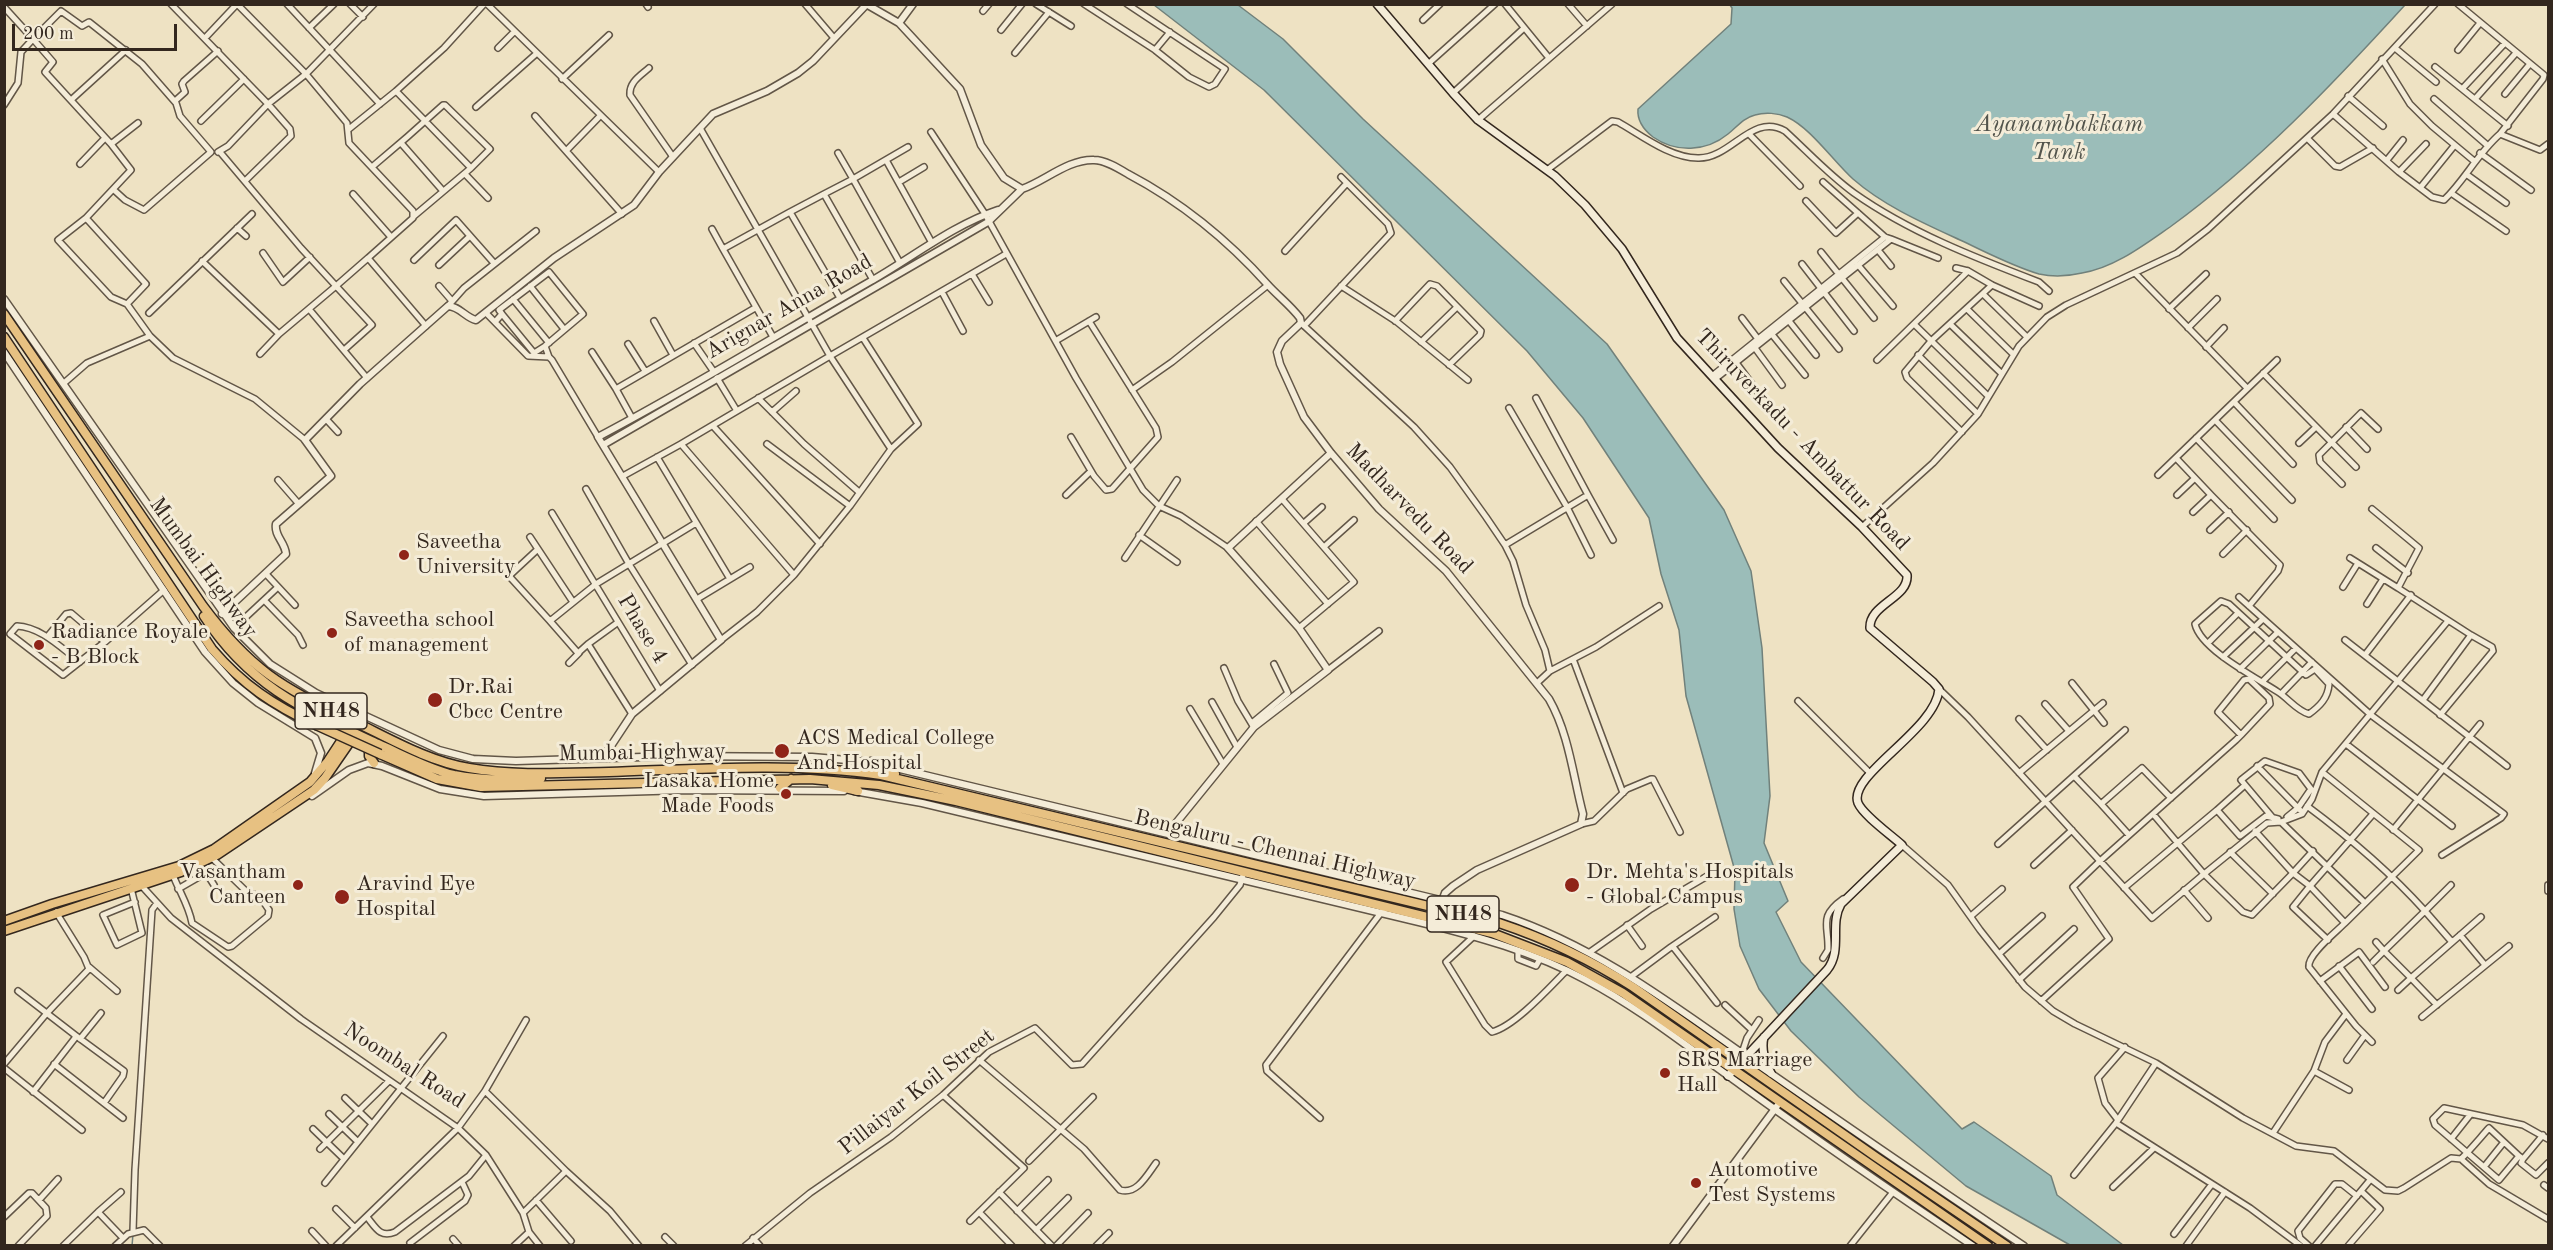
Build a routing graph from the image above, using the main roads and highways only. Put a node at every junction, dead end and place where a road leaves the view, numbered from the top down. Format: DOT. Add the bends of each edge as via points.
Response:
graph roads {
  1 [pos="1377,4"];
  2 [pos="4,314"];
  3 [pos="4,337"];
  4 [pos="175,564"];
  5 [pos="352,732"];
  6 [pos="380,744"];
  7 [pos="871,762"];
  8 [pos="374,763"];
  9 [pos="839,770"];
  10 [pos="585,772"];
  11 [pos="791,779"];
  12 [pos="810,779"];
  13 [pos="780,788"];
  14 [pos="858,791"];
  15 [pos="952,791"];
  16 [pos="135,883"];
  17 [pos="4,921"];
  18 [pos="4,931"];
  19 [pos="1765,1036"];
  20 [pos="1743,1057"];
  21 [pos="1731,1073"];
  22 [pos="1771,1073"];
  23 [pos="1988,1245"];
  24 [pos="2007,1245"];
  1 -- 19 [label="main road, Thiruverkadu - Ambattur Road" via="1478,120 1547,170 1585,205 1622,249 1677,338 1778,448 1907,575 1905,586 1872,615 1870,628 1939,689 1938,701 1924,722 1857,790 1858,802 1902,845 1847,897 1837,911 1835,956 1824,974"];
  2 -- 4 [label="main road, Mumbai Highway / NH48"];
  3 -- 11 [label="main road, NH48, bridge" via="73,446 212,649 264,698 437,779 481,787"];
  4 -- 5 [label="main road" via="210,625 249,671 289,701"];
  4 -- 10 [label="main road, Mumbai Highway / NH48" via="213,620 237,647 275,681 311,702 425,755 457,765 503,772"];
  5 -- 6 [label="main road"];
  5 -- 16 [label="main road" via="306,785 214,849"];
  5 -- 16 [label="main road" via="325,778 295,804 212,858 173,874"];
  6 -- 8 [label="main road" via="369,751"];
  6 -- 10 [label="main road" via="437,770 464,777 522,779"];
  7 -- 15 [label="main road" via="886,771"];
  9 -- 10 [label="main road, Mumbai Highway / NH48" via="803,767"];
  9 -- 15 [label="main road, Bengaluru - Chennai Highway / NH48"];
  11 -- 12 [label="main road, NH48"];
  11 -- 13 [label="main road"];
  12 -- 14 [label="main road"];
  12 -- 21 [label="main road, Bengaluru - Chennai Highway / NH48" via="920,793 1242,877 1517,941 1583,970 1623,993"];
  15 -- 20 [label="main road, Bengaluru - Chennai Highway / NH48" via="1441,904 1515,929 1593,962"];
  16 -- 17 [label="main road"];
  16 -- 18 [label="main road"];
  19 -- 20 [label="main road"];
  19 -- 22 [label="main road" via="1764,1057"];
  20 -- 21 [label="main road"];
  20 -- 24 [label="main road, Bengaluru - Chennai Highway / NH48" via="1876,1157"];
  21 -- 23 [label="main road, Bengaluru - Chennai Highway / NH48"];
}
